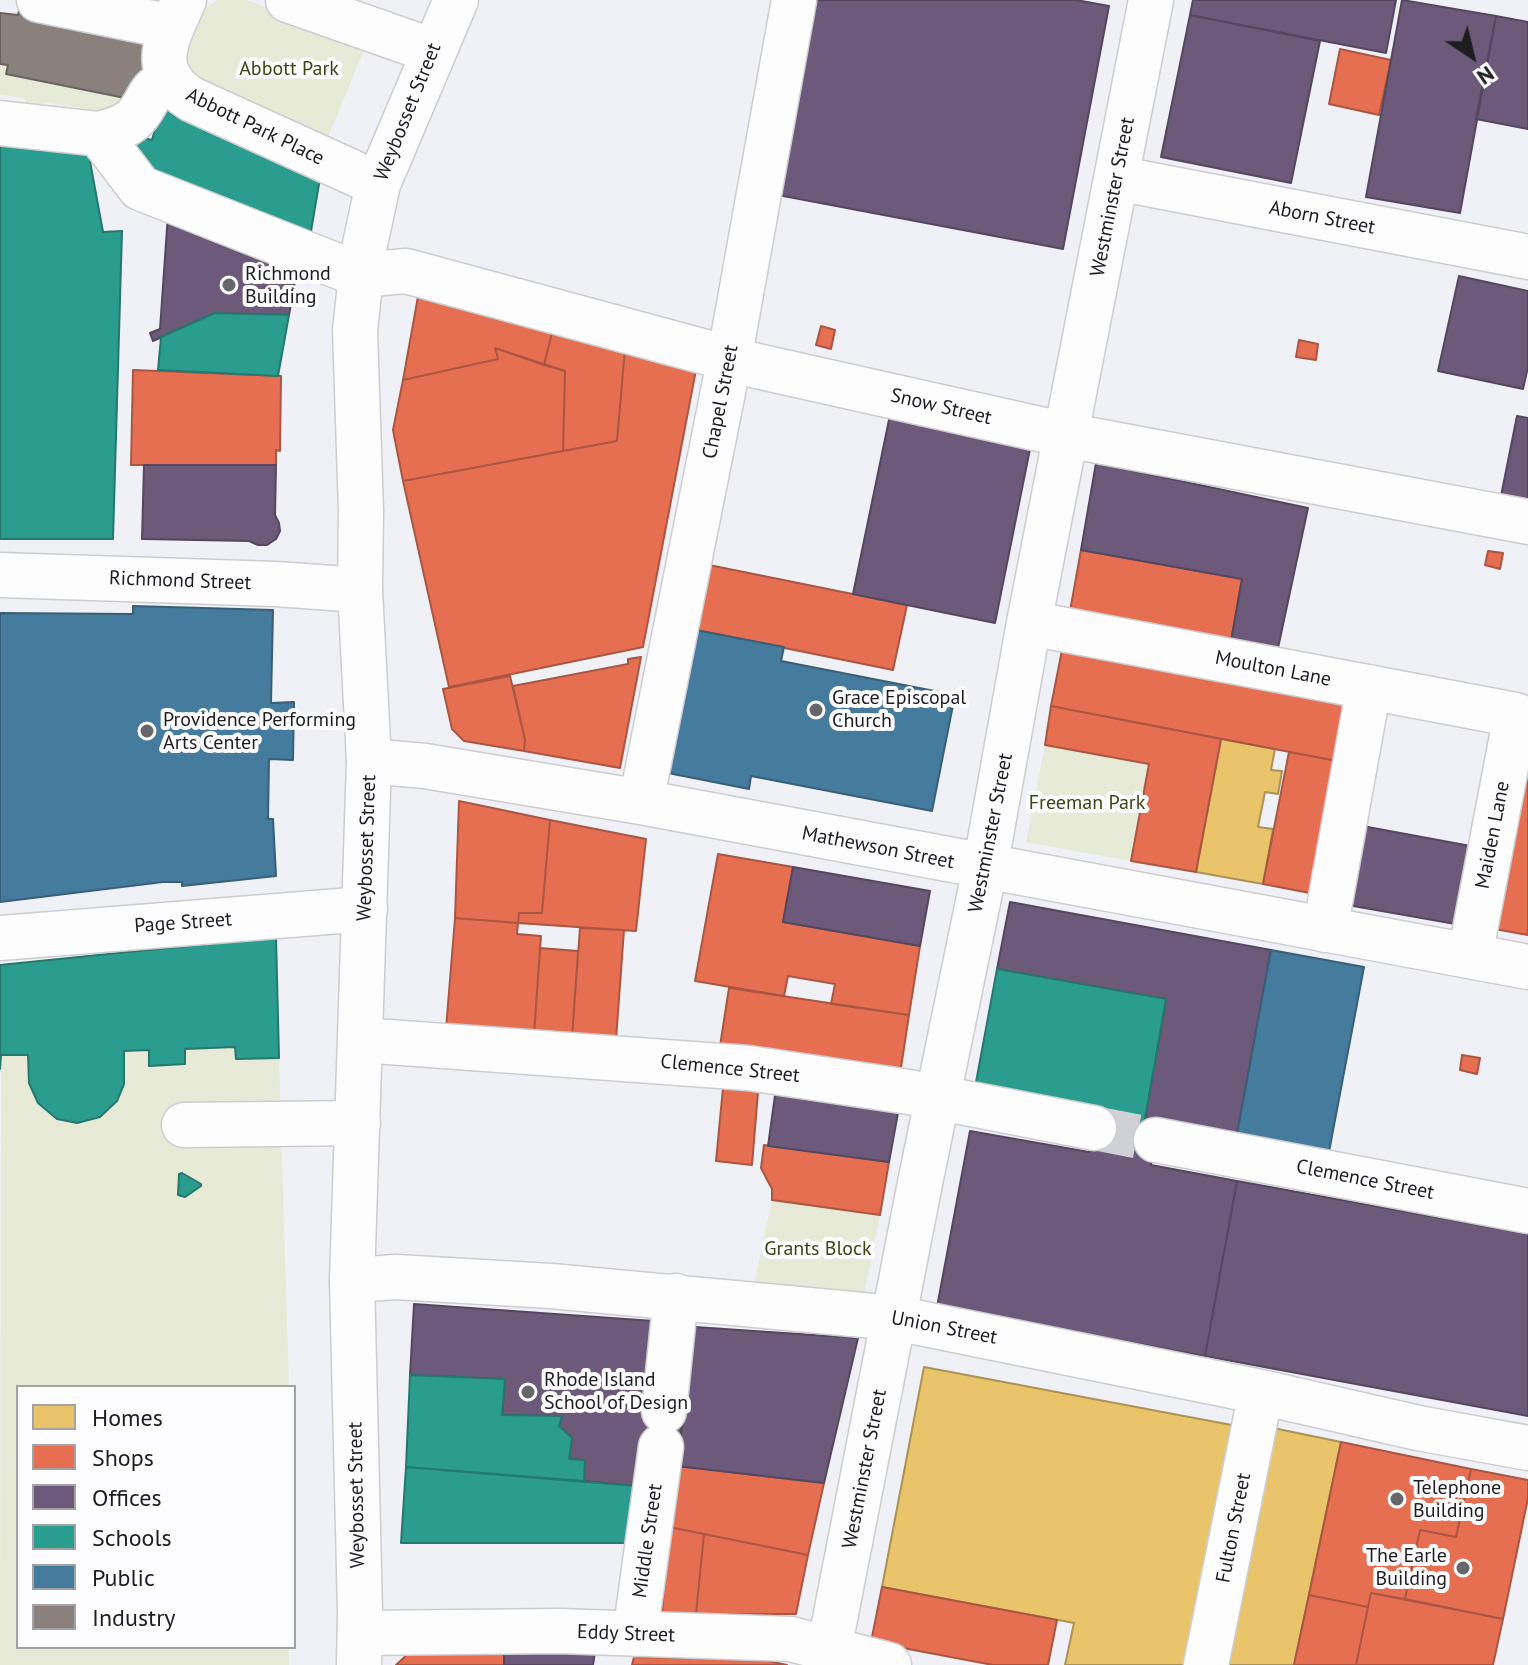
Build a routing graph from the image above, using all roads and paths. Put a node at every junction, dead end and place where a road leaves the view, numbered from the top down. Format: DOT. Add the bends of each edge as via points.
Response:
graph roads {
  1 [pos="39,0"];
  2 [pos="288,0"];
  3 [pos="456,0"];
  4 [pos="794,0"];
  5 [pos="1151,0"];
  6 [pos="178,13"];
  7 [pos="433,51"];
  8 [pos="170,81"];
  9 [pos="0,123"];
  10 [pos="99,134"];
  11 [pos="1116,178"];
  12 [pos="378,184"];
  13 [pos="1528,257"];
  14 [pos="360,275"];
  15 [pos="729,358"];
  16 [pos="1066,435"];
  17 [pos="1528,522"];
  18 [pos="0,575"];
  19 [pos="360,590"];
  20 [pos="1029,623"];
  21 [pos="1369,687"];
  22 [pos="1516,715"];
  23 [pos="369,761"];
  24 [pos="641,802"];
  25 [pos="985,868"];
  26 [pos="365,909"];
  27 [pos="1325,930"];
  28 [pos="0,938"];
  29 [pos="1470,956"];
  30 [pos="1528,967"];
  31 [pos="361,1040"];
  32 [pos="939,1099"];
  33 [pos="358,1123"];
  34 [pos="184,1125"];
  35 [pos="1094,1128"];
  36 [pos="1156,1140"];
  37 [pos="1528,1211"];
  38 [pos="352,1280"];
  39 [pos="676,1296"];
  40 [pos="895,1318"];
  41 [pos="1261,1392"];
  42 [pos="1528,1448"];
  43 [pos="622,1644"];
  44 [pos="359,1649"];
  45 [pos="828,1658"];
  46 [pos="889,1665"];
  47 [pos="1206,1665"];
  1 -- 6 [label="street"];
  2 -- 7 [label="street"];
  3 -- 7 [label="street, Weybosset Street"];
  4 -- 15 [label="street, Chapel Street"];
  5 -- 11 [label="street, Westminster Street"];
  6 -- 8 [label="street, Abbott Park Place" via="164,60"];
  7 -- 12 [label="street, Weybosset Street"];
  8 -- 10 [label="street" via="152,90 128,124"];
  8 -- 12 [label="street, Abbott Park Place" via="191,99"];
  9 -- 10 [label="street"];
  10 -- 14 [label="street" via="140,188"];
  11 -- 13 [label="street, Aborn Street"];
  11 -- 16 [label="street, Westminster Street"];
  12 -- 14 [label="street, Weybosset Street"];
  14 -- 15 [label="street, Snow Street" via="406,271"];
  14 -- 19 [label="street, Weybosset Street" via="355,330"];
  15 -- 16 [label="street, Snow Street"];
  15 -- 24 [label="street, Chapel Street"];
  16 -- 17 [label="street, Snow Street"];
  16 -- 20 [label="street, Westminster Street"];
  18 -- 19 [label="street, Richmond Street"];
  19 -- 23 [label="street, Weybosset Street"];
  20 -- 21 [label="street, Moulton Lane"];
  20 -- 25 [label="street, Westminster Street"];
  21 -- 22 [label="street, Moulton Lane"];
  21 -- 27 [label="street"];
  22 -- 29 [label="street, Maiden Lane"];
  23 -- 24 [label="street, Mathewson Street"];
  23 -- 26 [label="street, Weybosset Street"];
  24 -- 25 [label="street, Mathewson Street"];
  25 -- 27 [label="street, Mathewson Street"];
  25 -- 32 [label="street, Westminster Street"];
  26 -- 28 [label="street, Page Street"];
  26 -- 31 [label="street, Weybosset Street"];
  27 -- 29 [label="street, Mathewson Street"];
  29 -- 30 [label="street, Mathewson Street"];
  31 -- 32 [label="street, Clemence Street" via="748,1068"];
  31 -- 33 [label="street, Weybosset Street"];
  32 -- 35 [label="street, Clemence Street"];
  32 -- 40 [label="street, Westminster Street"];
  33 -- 34 [label="street"];
  33 -- 38 [label="street, Weybosset Street"];
  36 -- 37 [label="street, Clemence Street"];
  38 -- 39 [label="street, Union Street" via="396,1277"];
  38 -- 44 [label="street, Weybosset Street"];
  39 -- 40 [label="street, Union Street"];
  39 -- 43 [label="street, Middle Street" via="662,1429"];
  40 -- 41 [label="street, Union Street"];
  40 -- 45 [label="street, Westminster Street"];
  41 -- 42 [label="street, Union Street"];
  41 -- 47 [label="street, Fulton Street"];
  43 -- 44 [label="street, Eddy Street" via="559,1631"];
  43 -- 45 [label="street, Eddy Street" via="791,1639"];
  45 -- 46 [label="street, Eddy Street"];
}
